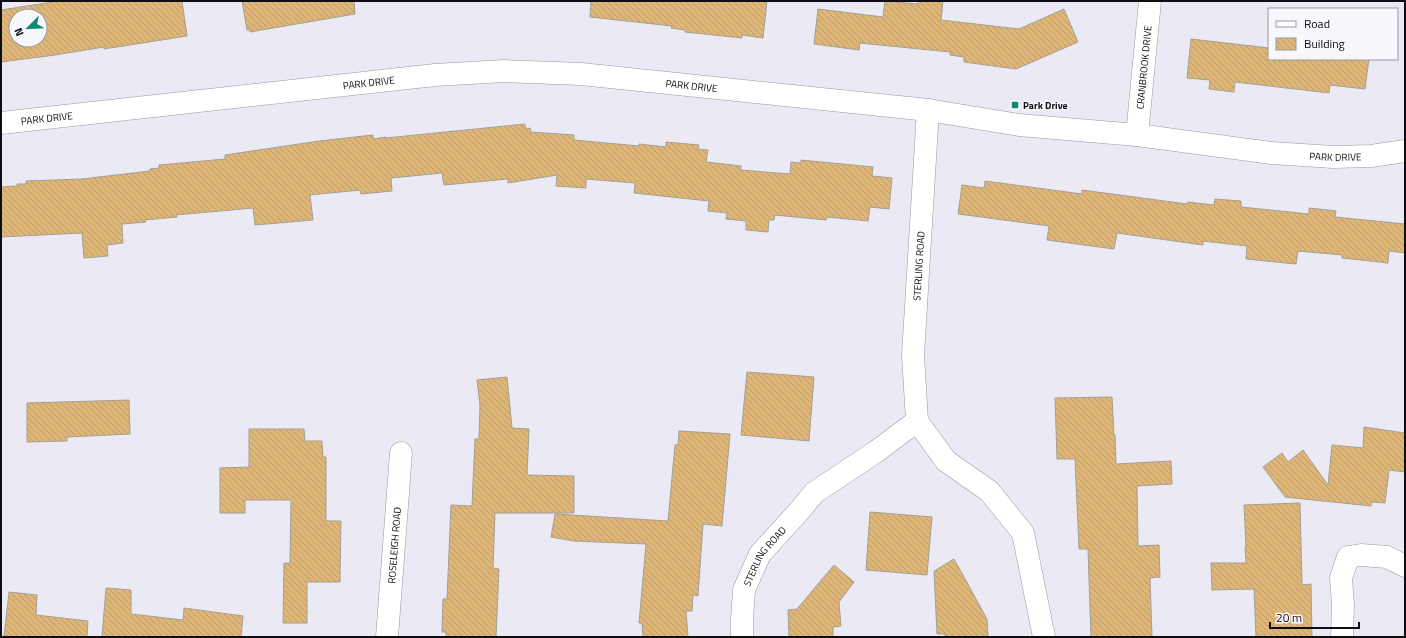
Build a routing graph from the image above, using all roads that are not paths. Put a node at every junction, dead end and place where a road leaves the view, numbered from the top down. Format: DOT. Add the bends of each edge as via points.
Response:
graph roads {
  1 [pos="1150,1"];
  2 [pos="928,110"];
  3 [pos="1,123"];
  4 [pos="1137,134"];
  5 [pos="1405,151"];
  6 [pos="917,421"];
  7 [pos="401,453"];
  8 [pos="1405,566"];
  9 [pos="387,637"];
  10 [pos="742,637"];
  11 [pos="1044,637"];
  12 [pos="1342,637"];
  1 -- 4 [label="street, CRANBROOK DRIVE"];
  2 -- 3 [label="street, PARK DRIVE" via="581,74 504,71 435,75"];
  2 -- 4 [label="street, PARK DRIVE" via="1019,124"];
  2 -- 6 [label="street, STERLING ROAD" via="913,355"];
  4 -- 5 [label="street, PARK DRIVE" via="1272,153 1333,157 1371,156"];
  6 -- 10 [label="street, STERLING ROAD" via="814,493 760,554 744,590"];
  6 -- 11 [label="street" via="946,461 989,491 1023,533"];
  7 -- 9 [label="street, ROSELEIGH ROAD"];
  8 -- 12 [label="street" via="1387,557 1348,557 1341,578"];
}
